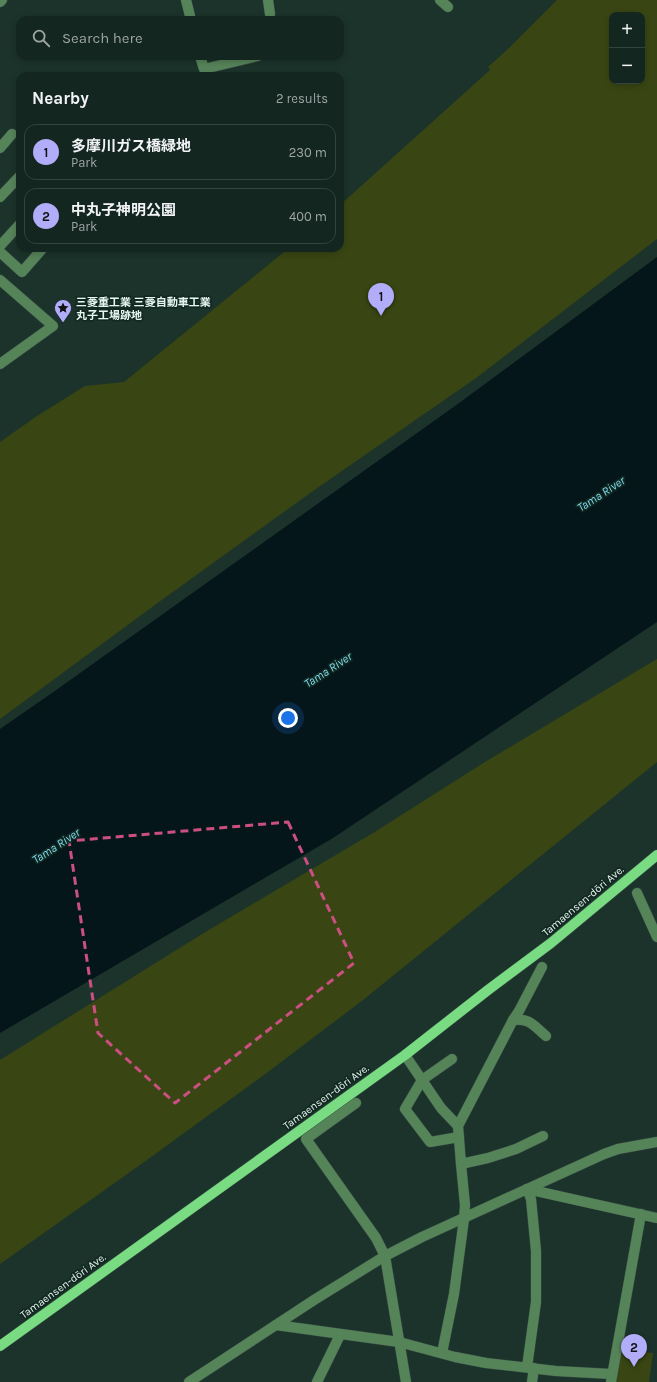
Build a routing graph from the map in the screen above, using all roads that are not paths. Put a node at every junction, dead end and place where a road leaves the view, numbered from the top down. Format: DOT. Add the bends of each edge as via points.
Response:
graph roads {
  1 [pos="186,0"];
  2 [pos="268,0"];
  3 [pos="190,16"];
  4 [pos="268,16"];
  5 [pos="201,60"];
  6 [pos="241,60"];
  7 [pos="12,134"];
  8 [pos="0,148"];
  9 [pos="16,180"];
  10 [pos="0,197"];
  11 [pos="16,228"];
  12 [pos="0,246"];
  13 [pos="0,252"];
  14 [pos="40,252"];
  15 [pos="0,280"];
  16 [pos="0,364"];
  17 [pos="657,855"];
  18 [pos="637,893"];
  19 [pos="657,936"];
  20 [pos="542,967"];
  21 [pos="513,1020"];
  22 [pos="546,1036"];
  23 [pos="405,1055"];
  24 [pos="452,1059"];
  25 [pos="422,1080"];
  26 [pos="356,1103"];
  27 [pos="458,1126"];
  28 [pos="543,1136"];
  29 [pos="459,1137"];
  30 [pos="657,1142"];
  31 [pos="461,1164"];
  32 [pos="527,1189"];
  33 [pos="641,1214"];
  34 [pos="657,1218"];
  35 [pos="464,1219"];
  36 [pos="385,1256"];
  37 [pos="276,1325"];
  38 [pos="340,1335"];
  39 [pos="399,1342"];
  40 [pos="0,1346"];
  41 [pos="442,1353"];
  42 [pos="531,1368"];
  43 [pos="611,1378"];
  44 [pos="188,1382"];
  45 [pos="316,1382"];
  46 [pos="406,1382"];
  47 [pos="532,1382"];
  1 -- 3 [label="street"];
  2 -- 4 [label="street"];
  5 -- 6 [label="street" via="204,69"];
  7 -- 8 [label="street"];
  9 -- 10 [label="street"];
  11 -- 12 [label="street"];
  13 -- 14 [label="street" via="22,272"];
  15 -- 16 [label="street" via="53,326"];
  17 -- 23 [label="main road, Tamaensen-dōri Ave." via="551,943"];
  18 -- 19 [label="street"];
  20 -- 21 [label="street"];
  21 -- 22 [label="street" via="528,1021"];
  21 -- 27 [label="street"];
  23 -- 25 [label="street"];
  23 -- 40 [label="main road, Tamaensen-dōri Ave."];
  24 -- 25 [label="street"];
  25 -- 27 [label="street" via="441,1108"];
  25 -- 29 [label="street" via="405,1109 430,1142"];
  26 -- 36 [label="street" via="306,1139 376,1238"];
  27 -- 29 [label="street"];
  28 -- 31 [label="street" via="516,1149"];
  29 -- 31 [label="street"];
  30 -- 32 [label="street" via="604,1154"];
  31 -- 35 [label="street"];
  32 -- 33 [label="street"];
  32 -- 35 [label="street"];
  32 -- 42 [label="street" via="531,1199 536,1251 536,1302"];
  33 -- 34 [label="street"];
  33 -- 43 [label="street"];
  35 -- 36 [label="street"];
  35 -- 41 [label="street" via="454,1294"];
  36 -- 37 [label="street"];
  36 -- 39 [label="street"];
  37 -- 38 [label="street"];
  37 -- 44 [label="street"];
  38 -- 39 [label="street"];
  38 -- 45 [label="street"];
  39 -- 41 [label="street"];
  39 -- 46 [label="street"];
  41 -- 42 [label="street" via="486,1363"];
  42 -- 43 [label="street"];
  42 -- 47 [label="street"];
}
